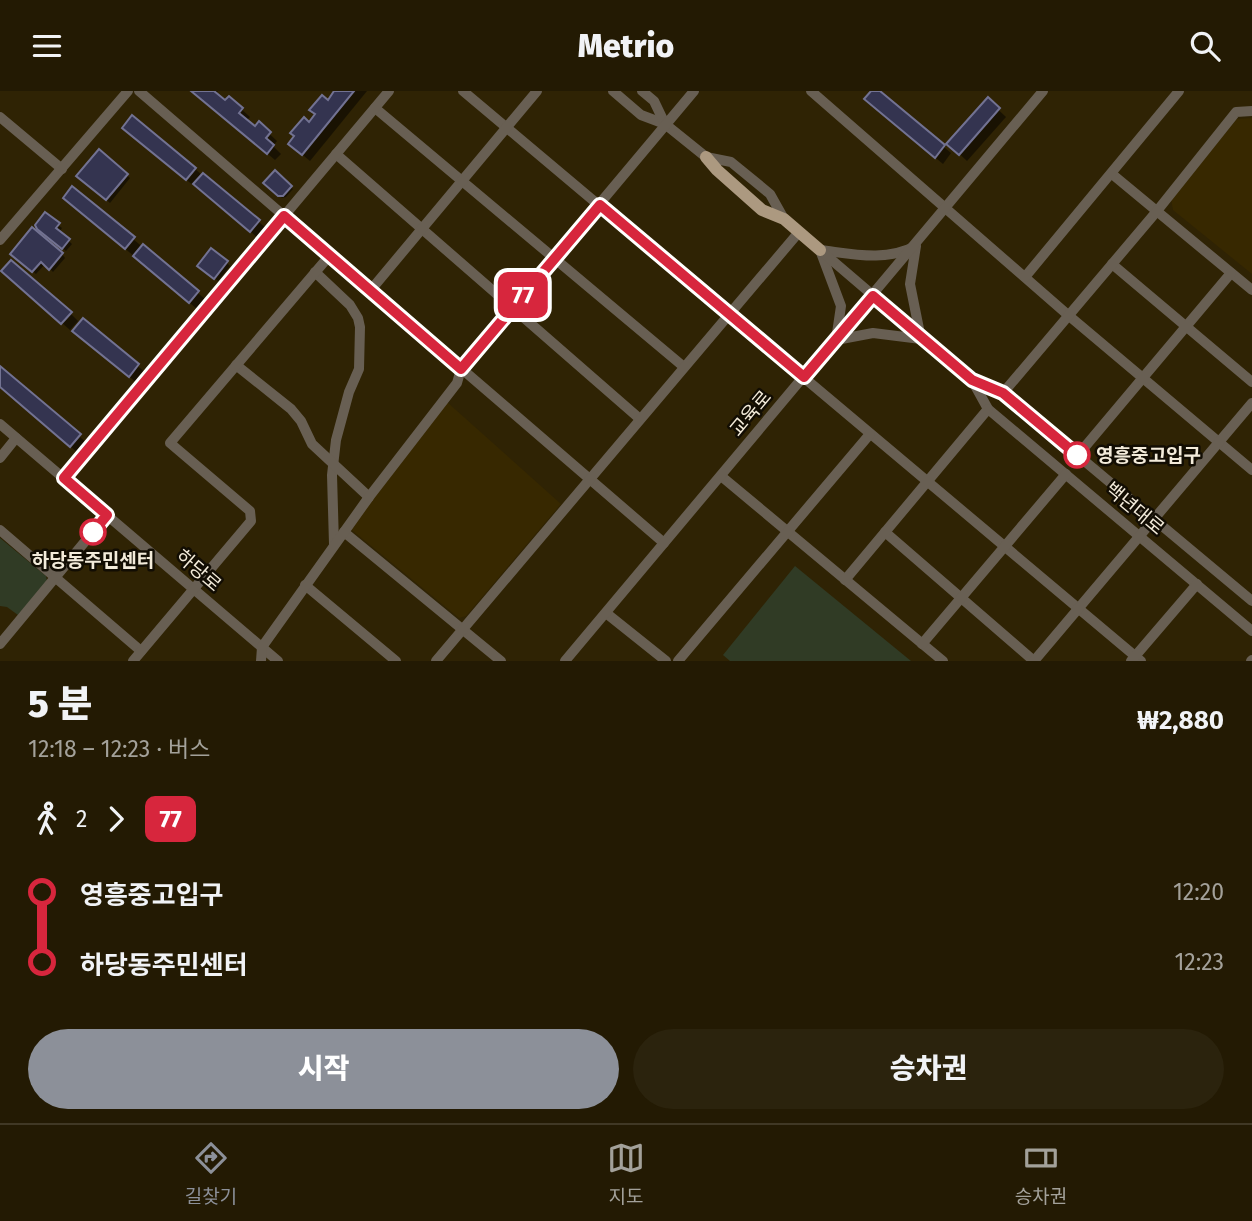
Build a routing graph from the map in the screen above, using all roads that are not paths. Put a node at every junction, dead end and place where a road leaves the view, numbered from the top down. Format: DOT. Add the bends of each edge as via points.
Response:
graph roads {
  1 [pos="128,91"];
  2 [pos="139,91"];
  3 [pos="389,91"];
  4 [pos="463,91"];
  5 [pos="537,91"];
  6 [pos="613,91"];
  7 [pos="642,91"];
  8 [pos="694,91"];
  9 [pos="811,91"];
  10 [pos="1043,91"];
  11 [pos="1178,92"];
  12 [pos="375,108"];
  13 [pos="1252,111"];
  14 [pos="0,117"];
  15 [pos="666,124"];
  16 [pos="507,128"];
  17 [pos="336,154"];
  18 [pos="706,157"];
  19 [pos="62,169"];
  20 [pos="1112,174"];
  21 [pos="462,181"];
  22 [pos="600,205"];
  23 [pos="946,207"];
  24 [pos="1157,211"];
  25 [pos="284,216"];
  26 [pos="422,229"];
  27 [pos="799,232"];
  28 [pos="0,240"];
  29 [pos="916,246"];
  30 [pos="820,250"];
  31 [pos="330,255"];
  32 [pos="555,258"];
  33 [pos="1112,264"];
  34 [pos="315,272"];
  35 [pos="1231,272"];
  36 [pos="1025,277"];
  37 [pos="1252,290"];
  38 [pos="370,291"];
  39 [pos="873,296"];
  40 [pos="513,308"];
  41 [pos="729,314"];
  42 [pos="1068,315"];
  43 [pos="1185,327"];
  44 [pos="836,339"];
  45 [pos="921,339"];
  46 [pos="236,365"];
  47 [pos="684,367"];
  48 [pos="461,369"];
  49 [pos="804,377"];
  50 [pos="1143,378"];
  51 [pos="972,380"];
  52 [pos="1252,382"];
  53 [pos="1003,393"];
  54 [pos="1252,403"];
  55 [pos="988,409"];
  56 [pos="640,419"];
  57 [pos="0,424"];
  58 [pos="870,434"];
  59 [pos="16,438"];
  60 [pos="1219,442"];
  61 [pos="1077,455"];
  62 [pos="0,458"];
  63 [pos="334,465"];
  64 [pos="1252,470"];
  65 [pos="1066,474"];
  66 [pos="720,476"];
  67 [pos="64,478"];
  68 [pos="590,479"];
  69 [pos="926,482"];
  70 [pos="369,497"];
  71 [pos="107,515"];
  72 [pos="1154,519"];
  73 [pos="0,530"];
  74 [pos="344,531"];
  75 [pos="788,532"];
  76 [pos="885,532"];
  77 [pos="1139,537"];
  78 [pos="664,543"];
  79 [pos="334,545"];
  80 [pos="1004,547"];
  81 [pos="55,578"];
  82 [pos="845,580"];
  83 [pos="1196,584"];
  84 [pos="305,585"];
  85 [pos="194,589"];
  86 [pos="961,598"];
  87 [pos="1252,601"];
  88 [pos="1079,608"];
  89 [pos="606,613"];
  90 [pos="463,630"];
  91 [pos="1252,631"];
  92 [pos="0,644"];
  93 [pos="922,644"];
  94 [pos="262,647"];
  95 [pos="141,651"];
  96 [pos="654,652"];
  97 [pos="1136,659"];
  98 [pos="133,661"];
  99 [pos="261,661"];
  100 [pos="278,661"];
  101 [pos="396,661"];
  102 [pos="436,661"];
  103 [pos="501,661"];
  104 [pos="565,661"];
  105 [pos="646,661"];
  106 [pos="666,661"];
  107 [pos="678,661"];
  108 [pos="943,661"];
  109 [pos="1034,661"];
  1 -- 19 [label="street"];
  2 -- 25 [label="street"];
  3 -- 12 [label="street"];
  4 -- 16 [label="street"];
  5 -- 16 [label="street"];
  6 -- 15 [label="street, 백년대로" via="641,115"];
  7 -- 15 [label="street, 백년대로" via="654,101"];
  8 -- 15 [label="street"];
  9 -- 23 [label="street"];
  10 -- 23 [label="street, 교육로"];
  11 -- 20 [label="street"];
  12 -- 17 [label="street"];
  12 -- 21 [label="street"];
  13 -- 24 [label="street" via="1236,112"];
  14 -- 19 [label="street"];
  15 -- 18 [label="street, 백년대로"];
  15 -- 22 [label="street"];
  16 -- 21 [label="street"];
  16 -- 22 [label="street"];
  17 -- 25 [label="street"];
  17 -- 26 [label="street"];
  18 -- 27 [label="main road, 백년대로" via="762,210 784,219"];
  19 -- 28 [label="street"];
  20 -- 24 [label="street"];
  20 -- 36 [label="street"];
  21 -- 26 [label="street"];
  21 -- 32 [label="street"];
  22 -- 32 [label="street"];
  22 -- 41 [label="street"];
  23 -- 29 [label="street, 교육로"];
  23 -- 36 [label="street"];
  24 -- 33 [label="street"];
  24 -- 35 [label="street"];
  25 -- 31 [label="street"];
  25 -- 67 [label="street"];
  26 -- 38 [label="street"];
  26 -- 40 [label="street"];
  27 -- 30 [label="main road, 백년대로"];
  27 -- 41 [label="street"];
  29 -- 30 [label="street" via="879,256"];
  29 -- 39 [label="street, 교육로"];
  29 -- 45 [label="street" via="909,284"];
  30 -- 39 [label="street, 백년대로"];
  30 -- 44 [label="street" via="841,306"];
  31 -- 34 [label="street"];
  31 -- 38 [label="street"];
  32 -- 40 [label="street"];
  32 -- 47 [label="street"];
  33 -- 42 [label="street"];
  33 -- 43 [label="street"];
  34 -- 46 [label="street"];
  34 -- 63 [label="street" via="350,305 360,327 359,369 339,423"];
  35 -- 37 [label="street"];
  35 -- 43 [label="street"];
  36 -- 42 [label="street"];
  38 -- 48 [label="street"];
  39 -- 44 [label="street, 교육로"];
  39 -- 45 [label="street, 백년대로"];
  40 -- 48 [label="street"];
  40 -- 56 [label="street"];
  41 -- 47 [label="street"];
  41 -- 49 [label="street"];
  42 -- 50 [label="street"];
  42 -- 53 [label="street"];
  43 -- 50 [label="street"];
  43 -- 52 [label="street"];
  44 -- 45 [label="street" via="873,333"];
  44 -- 49 [label="street, 교육로"];
  45 -- 51 [label="street, 백년대로"];
  46 -- 63 [label="street" via="291,408 312,443"];
  46 -- 85 [label="street" via="170,443 250,511 251,521"];
  47 -- 56 [label="street"];
  48 -- 68 [label="street"];
  48 -- 70 [label="street" via="457,383"];
  49 -- 58 [label="street"];
  49 -- 66 [label="street, 교육로"];
  50 -- 60 [label="street"];
  50 -- 61 [label="street"];
  51 -- 53 [label="street, 백년대로"];
  51 -- 55 [label="street, 백년대로"];
  53 -- 61 [label="street, 백년대로"];
  54 -- 60 [label="street"];
  55 -- 65 [label="street, 백년대로"];
  55 -- 69 [label="street"];
  56 -- 68 [label="street"];
  57 -- 59 [label="street, 하당로"];
  58 -- 69 [label="street"];
  58 -- 75 [label="street"];
  59 -- 62 [label="street"];
  59 -- 67 [label="street, 하당로"];
  60 -- 64 [label="street"];
  60 -- 72 [label="street"];
  61 -- 72 [label="street, 백년대로"];
  63 -- 70 [label="street"];
  63 -- 79 [label="street"];
  65 -- 77 [label="street, 백년대로"];
  65 -- 80 [label="street"];
  66 -- 75 [label="street"];
  66 -- 78 [label="street, 교육로"];
  67 -- 71 [label="street, 하당로"];
  68 -- 78 [label="street"];
  68 -- 90 [label="street"];
  69 -- 76 [label="street"];
  69 -- 80 [label="street"];
  70 -- 74 [label="street"];
  71 -- 81 [label="street"];
  71 -- 85 [label="street, 하당로"];
  72 -- 77 [label="street"];
  72 -- 87 [label="street, 백년대로"];
  73 -- 81 [label="street"];
  74 -- 79 [label="street"];
  74 -- 90 [label="street"];
  75 -- 82 [label="street"];
  75 -- 107 [label="street"];
  76 -- 82 [label="street"];
  76 -- 86 [label="street"];
  77 -- 83 [label="street, 백년대로"];
  77 -- 88 [label="street"];
  78 -- 89 [label="street, 교육로"];
  79 -- 84 [label="street"];
  80 -- 86 [label="street"];
  80 -- 88 [label="street"];
  81 -- 92 [label="street"];
  81 -- 95 [label="street"];
  82 -- 93 [label="street"];
  83 -- 91 [label="street, 백년대로"];
  83 -- 97 [label="street"];
  84 -- 94 [label="street"];
  84 -- 101 [label="street"];
  85 -- 94 [label="street, 하당로"];
  85 -- 95 [label="street"];
  86 -- 93 [label="street"];
  86 -- 109 [label="street"];
  88 -- 97 [label="street"];
  88 -- 109 [label="street"];
  89 -- 96 [label="street"];
  89 -- 104 [label="street, 교육로"];
  90 -- 102 [label="street"];
  90 -- 103 [label="street"];
  93 -- 108 [label="street"];
  94 -- 99 [label="street"];
  94 -- 100 [label="street, 하당로"];
  95 -- 98 [label="street"];
  96 -- 105 [label="street"];
  96 -- 106 [label="street"];
}
